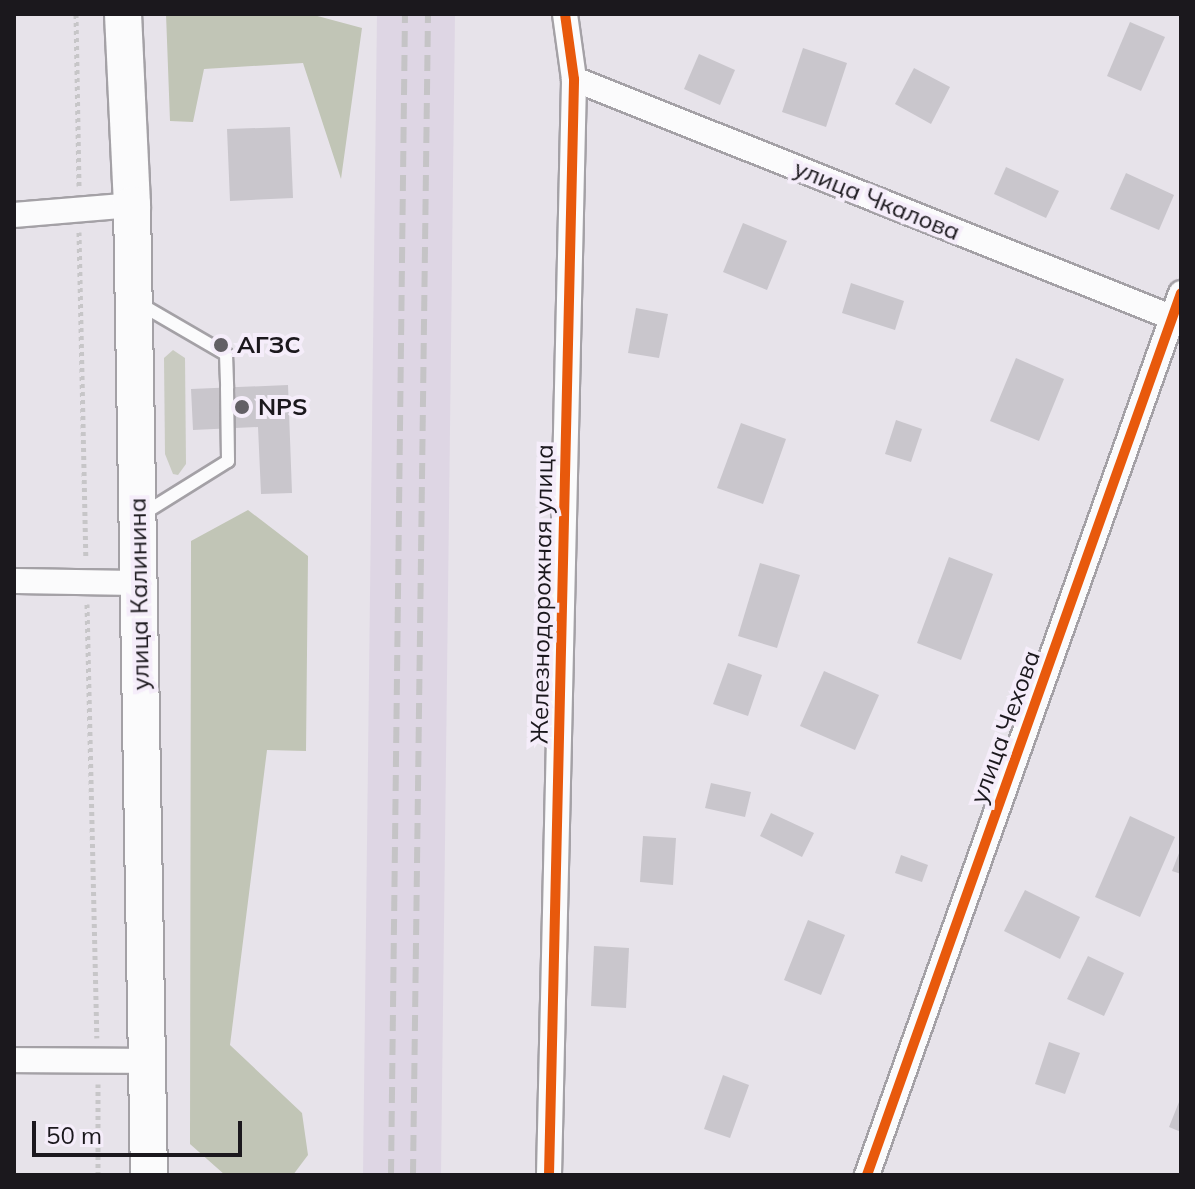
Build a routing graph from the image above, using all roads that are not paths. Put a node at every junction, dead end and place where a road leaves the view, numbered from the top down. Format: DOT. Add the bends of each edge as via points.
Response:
graph roads {
  1 [pos="123,14"];
  2 [pos="565,14"];
  3 [pos="574,79"];
  4 [pos="132,205"];
  5 [pos="14,215"];
  6 [pos="1181,293"];
  7 [pos="134,300"];
  8 [pos="1176,319"];
  9 [pos="137,517"];
  10 [pos="14,581"];
  11 [pos="138,583"];
  12 [pos="14,1060"];
  13 [pos="148,1061"];
  14 [pos="149,1175"];
  15 [pos="549,1175"];
  16 [pos="867,1175"];
  1 -- 4 [label="main road, улица Калинина"];
  2 -- 3 [label="street, Железнодорожная улица"];
  3 -- 8 [label="street, улица Чкалова"];
  3 -- 15 [label="street, Железнодорожная улица"];
  4 -- 5 [label="street"];
  4 -- 7 [label="main road, улица Калинина"];
  6 -- 8 [label="street, улица Чехова"];
  7 -- 9 [label="main road, улица Калинина"];
  7 -- 9 [label="lane" via="226,354 227,388 228,461"];
  8 -- 16 [label="street, улица Чехова"];
  9 -- 11 [label="main road, улица Калинина"];
  10 -- 11 [label="street"];
  11 -- 13 [label="main road, улица Калинина"];
  12 -- 13 [label="street"];
  13 -- 14 [label="main road, улица Калинина"];
}
